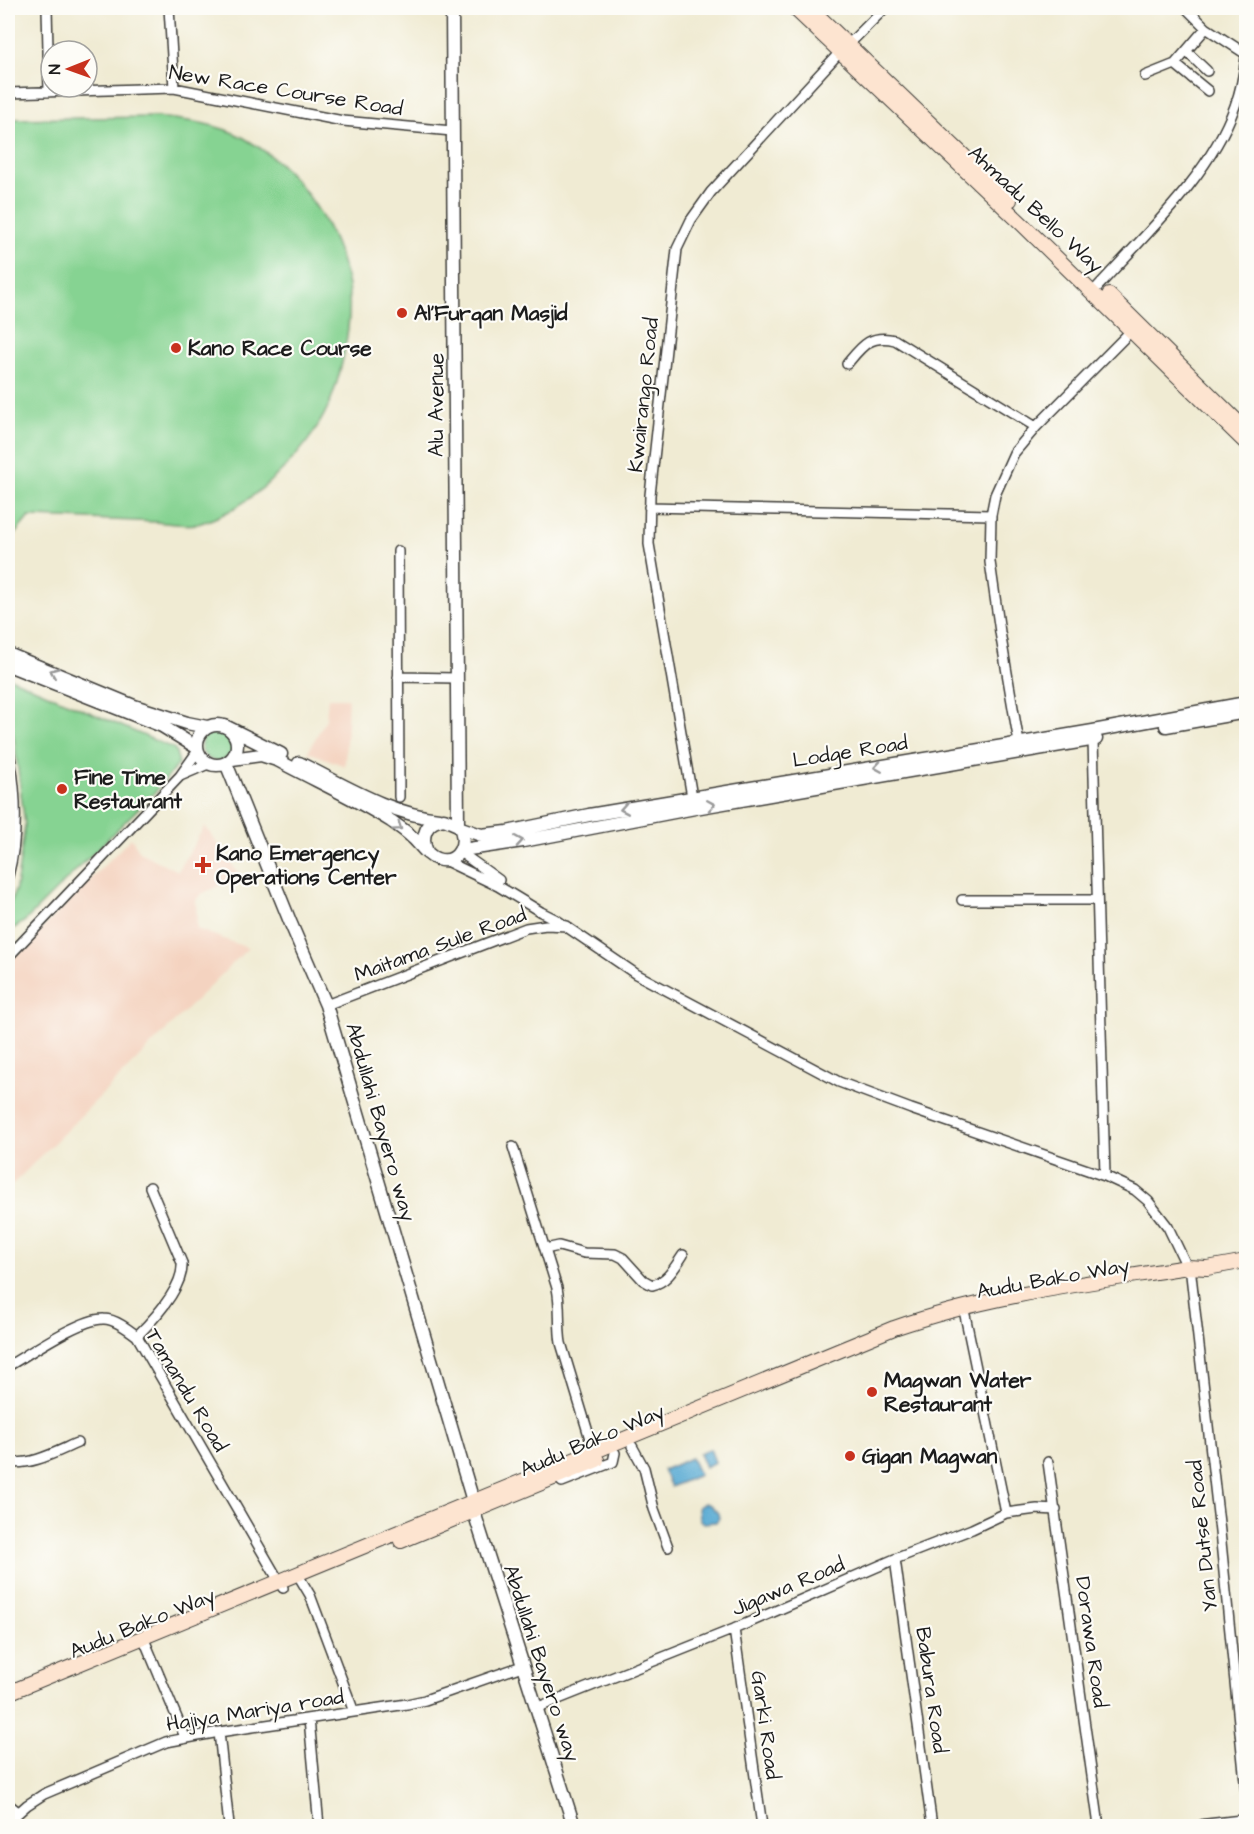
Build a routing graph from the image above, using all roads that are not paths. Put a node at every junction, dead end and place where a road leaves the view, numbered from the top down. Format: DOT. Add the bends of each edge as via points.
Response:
graph roads {
  1 [pos="47,8"];
  2 [pos="169,8"];
  3 [pos="452,8"];
  4 [pos="794,8"];
  5 [pos="810,8"];
  6 [pos="885,8"];
  7 [pos="1186,8"];
  8 [pos="1206,28"];
  9 [pos="48,39"];
  10 [pos="844,49"];
  11 [pos="1187,52"];
  12 [pos="1246,55"];
  13 [pos="1175,64"];
  14 [pos="1207,71"];
  15 [pos="1145,76"];
  16 [pos="174,88"];
  17 [pos="99,90"];
  18 [pos="1208,91"];
  19 [pos="39,92"];
  20 [pos="8,93"];
  21 [pos="452,131"];
  22 [pos="1096,289"];
  23 [pos="1135,327"];
  24 [pos="847,364"];
  25 [pos="1036,427"];
  26 [pos="1246,430"];
  27 [pos="1246,443"];
  28 [pos="649,507"];
  29 [pos="991,515"];
  30 [pos="398,551"];
  31 [pos="8,654"];
  32 [pos="8,665"];
  33 [pos="398,677"];
  34 [pos="456,678"];
  35 [pos="1246,703"];
  36 [pos="1246,712"];
  37 [pos="225,726"];
  38 [pos="207,727"];
  39 [pos="1093,740"];
  40 [pos="1019,743"];
  41 [pos="8,746"];
  42 [pos="196,749"];
  43 [pos="229,761"];
  44 [pos="208,764"];
  45 [pos="180,776"];
  46 [pos="399,797"];
  47 [pos="692,797"];
  48 [pos="452,823"];
  49 [pos="461,851"];
  50 [pos="427,852"];
  51 [pos="444,860"];
  52 [pos="8,876"];
  53 [pos="962,900"];
  54 [pos="1096,900"];
  55 [pos="555,919"];
  56 [pos="568,926"];
  57 [pos="8,957"];
  58 [pos="326,1005"];
  59 [pos="513,1147"];
  60 [pos="1106,1176"];
  61 [pos="150,1187"];
  62 [pos="545,1249"];
  63 [pos="683,1256"];
  64 [pos="1246,1261"];
  65 [pos="1189,1271"];
  66 [pos="965,1315"];
  67 [pos="137,1336"];
  68 [pos="8,1366"];
  69 [pos="77,1443"];
  70 [pos="632,1446"];
  71 [pos="594,1452"];
  72 [pos="8,1462"];
  73 [pos="1048,1462"];
  74 [pos="473,1506"];
  75 [pos="1056,1510"];
  76 [pos="1006,1513"];
  77 [pos="668,1547"];
  78 [pos="895,1559"];
  79 [pos="301,1580"];
  80 [pos="281,1584"];
  81 [pos="734,1629"];
  82 [pos="146,1644"];
  83 [pos="522,1666"];
  84 [pos="8,1693"];
  85 [pos="8,1701"];
  86 [pos="536,1708"];
  87 [pos="354,1712"];
  88 [pos="309,1719"];
  89 [pos="219,1732"];
  90 [pos="185,1737"];
  91 [pos="1246,1792"];
  92 [pos="8,1804"];
  93 [pos="18,1812"];
  94 [pos="1246,1821"];
  95 [pos="8,1822"];
  96 [pos="229,1827"];
  97 [pos="319,1827"];
  98 [pos="574,1827"];
  99 [pos="762,1827"];
  100 [pos="932,1827"];
  101 [pos="1099,1827"];
  102 [pos="1203,1827"];
  1 -- 9 [label="street"];
  2 -- 16 [label="street"];
  3 -- 21 [label="street, Alu Avenue"];
  4 -- 10 [label="main road, Ahmadu Bello Way"];
  5 -- 10 [label="main road, Ahmadu Bello Way"];
  6 -- 10 [label="street, Kwairango Road"];
  7 -- 8 [label="street"];
  8 -- 11 [label="street"];
  8 -- 12 [label="street"];
  10 -- 22 [label="main road, Ahmadu Bello Way"];
  10 -- 28 [label="street, Kwairango Road" via="711,192 677,249"];
  11 -- 13 [label="street"];
  11 -- 14 [label="street"];
  12 -- 22 [label="street" via="1243,82 1221,138 1154,227"];
  13 -- 15 [label="street"];
  13 -- 18 [label="street"];
  16 -- 17 [label="street, New Race Course Road"];
  16 -- 21 [label="street, New Race Course Road" via="343,121"];
  19 -- 20 [label="street, New Race Course Road"];
  21 -- 34 [label="street, Alu Avenue"];
  22 -- 23 [label="main road, Ahmadu Bello Way"];
  23 -- 25 [label="street"];
  23 -- 26 [label="main road, Ahmadu Bello Way"];
  23 -- 27 [label="main road, Ahmadu Bello Way"];
  24 -- 25 [label="street" via="871,340 895,340"];
  25 -- 29 [label="street" via="1014,453"];
  28 -- 29 [label="street"];
  28 -- 47 [label="street, Kwairango Road" via="649,544"];
  29 -- 40 [label="street" via="990,562"];
  30 -- 33 [label="street"];
  38 -- 31 [label="street, one-way" via="134,706"];
  32 -- 42 [label="street" via="162,726"];
  33 -- 34 [label="street"];
  33 -- 46 [label="street"];
  34 -- 48 [label="street, Alu Avenue" via="460,802"];
  35 -- 40 [label="street, Lodge Road"];
  36 -- 39 [label="street, Lodge Road"];
  37 -- 38 [label="street"];
  37 -- 43 [label="street" via="236,737 237,745"];
  37 -- 48 [label="street, Lodge Road" via="379,803"];
  38 -- 42 [label="street" via="198,737"];
  49 -- 39 [label="street, Lodge Road, one-way"];
  39 -- 54 [label="street"];
  40 -- 47 [label="street, Lodge Road, one-way"];
  41 -- 52 [label="street" via="15,815"];
  42 -- 44 [label="street"];
  42 -- 45 [label="street"];
  43 -- 44 [label="street" via="216,766"];
  43 -- 50 [label="street, one-way" via="261,755 277,760 387,819"];
  43 -- 58 [label="street, Abdullahi Bayero way"];
  44 -- 45 [label="street"];
  45 -- 57 [label="street"];
  47 -- 48 [label="street, Lodge Road, one-way" via="481,835"];
  48 -- 49 [label="street" via="464,839"];
  48 -- 50 [label="street" via="432,822 426,828 423,844"];
  49 -- 51 [label="street"];
  49 -- 55 [label="street"];
  50 -- 51 [label="street"];
  51 -- 55 [label="street"];
  53 -- 54 [label="street"];
  54 -- 60 [label="street"];
  55 -- 56 [label="street, Yan Dutse Road"];
  56 -- 58 [label="street, Maitama Sule Road" via="526,928"];
  56 -- 60 [label="street, Yan Dutse Road" via="636,974 839,1082"];
  58 -- 74 [label="street, Abdullahi Bayero way"];
  59 -- 62 [label="street"];
  60 -- 65 [label="street, Yan Dutse Road" via="1148,1201 1168,1227"];
  61 -- 67 [label="street" via="183,1269 157,1316"];
  62 -- 63 [label="street" via="559,1246 584,1253 615,1254 652,1285 672,1272"];
  62 -- 71 [label="street" via="560,1301 561,1343"];
  64 -- 65 [label="main road, Audu Bako Way"];
  65 -- 66 [label="main road, Audu Bako Way"];
  65 -- 71 [label="main road, Audu Bako Way" via="996,1299 914,1321"];
  65 -- 91 [label="street, Yan Dutse Road"];
  66 -- 70 [label="main road, Audu Bako Way" via="868,1346"];
  66 -- 76 [label="street"];
  67 -- 68 [label="street, Tamandu Road" via="105,1318 86,1322"];
  67 -- 80 [label="street, Tamandu Road"];
  69 -- 72 [label="street" via="33,1460"];
  70 -- 74 [label="main road, Audu Bako Way"];
  70 -- 77 [label="street" via="644,1468"];
  71 -- 74 [label="main road, Audu Bako Way"];
  73 -- 75 [label="street, Dorawa Road"];
  74 -- 79 [label="main road, Audu Bako Way"];
  74 -- 80 [label="main road, Audu Bako Way"];
  74 -- 83 [label="street, Abdullahi Bayero way"];
  75 -- 76 [label="street, Jigawa Road"];
  75 -- 101 [label="street, Dorawa Road"];
  76 -- 78 [label="street, Jigawa Road"];
  78 -- 81 [label="street, Jigawa Road"];
  78 -- 100 [label="street, Babura Road"];
  79 -- 80 [label="main road, Audu Bako Way"];
  79 -- 87 [label="street"];
  80 -- 82 [label="main road, Audu Bako Way"];
  80 -- 84 [label="main road, Audu Bako Way"];
  81 -- 86 [label="street, Jigawa Road"];
  81 -- 99 [label="street, Garki Road"];
  82 -- 85 [label="main road, Audu Bako Way"];
  82 -- 90 [label="street"];
  83 -- 86 [label="street, Abdullahi Bayero way"];
  83 -- 87 [label="street, Hajiya Mariya road" via="424,1700"];
  86 -- 98 [label="street, Abdullahi Bayero way"];
  87 -- 88 [label="street, Hajiya Mariya road"];
  88 -- 89 [label="street, Hajiya Mariya road"];
  88 -- 97 [label="street"];
  89 -- 90 [label="street, Hajiya Mariya road"];
  89 -- 96 [label="street"];
  90 -- 93 [label="street, Hajiya Mariya road" via="44,1794"];
  92 -- 93 [label="street"];
  93 -- 95 [label="street, Hajiya Mariya road"];
  94 -- 102 [label="street"];
}
